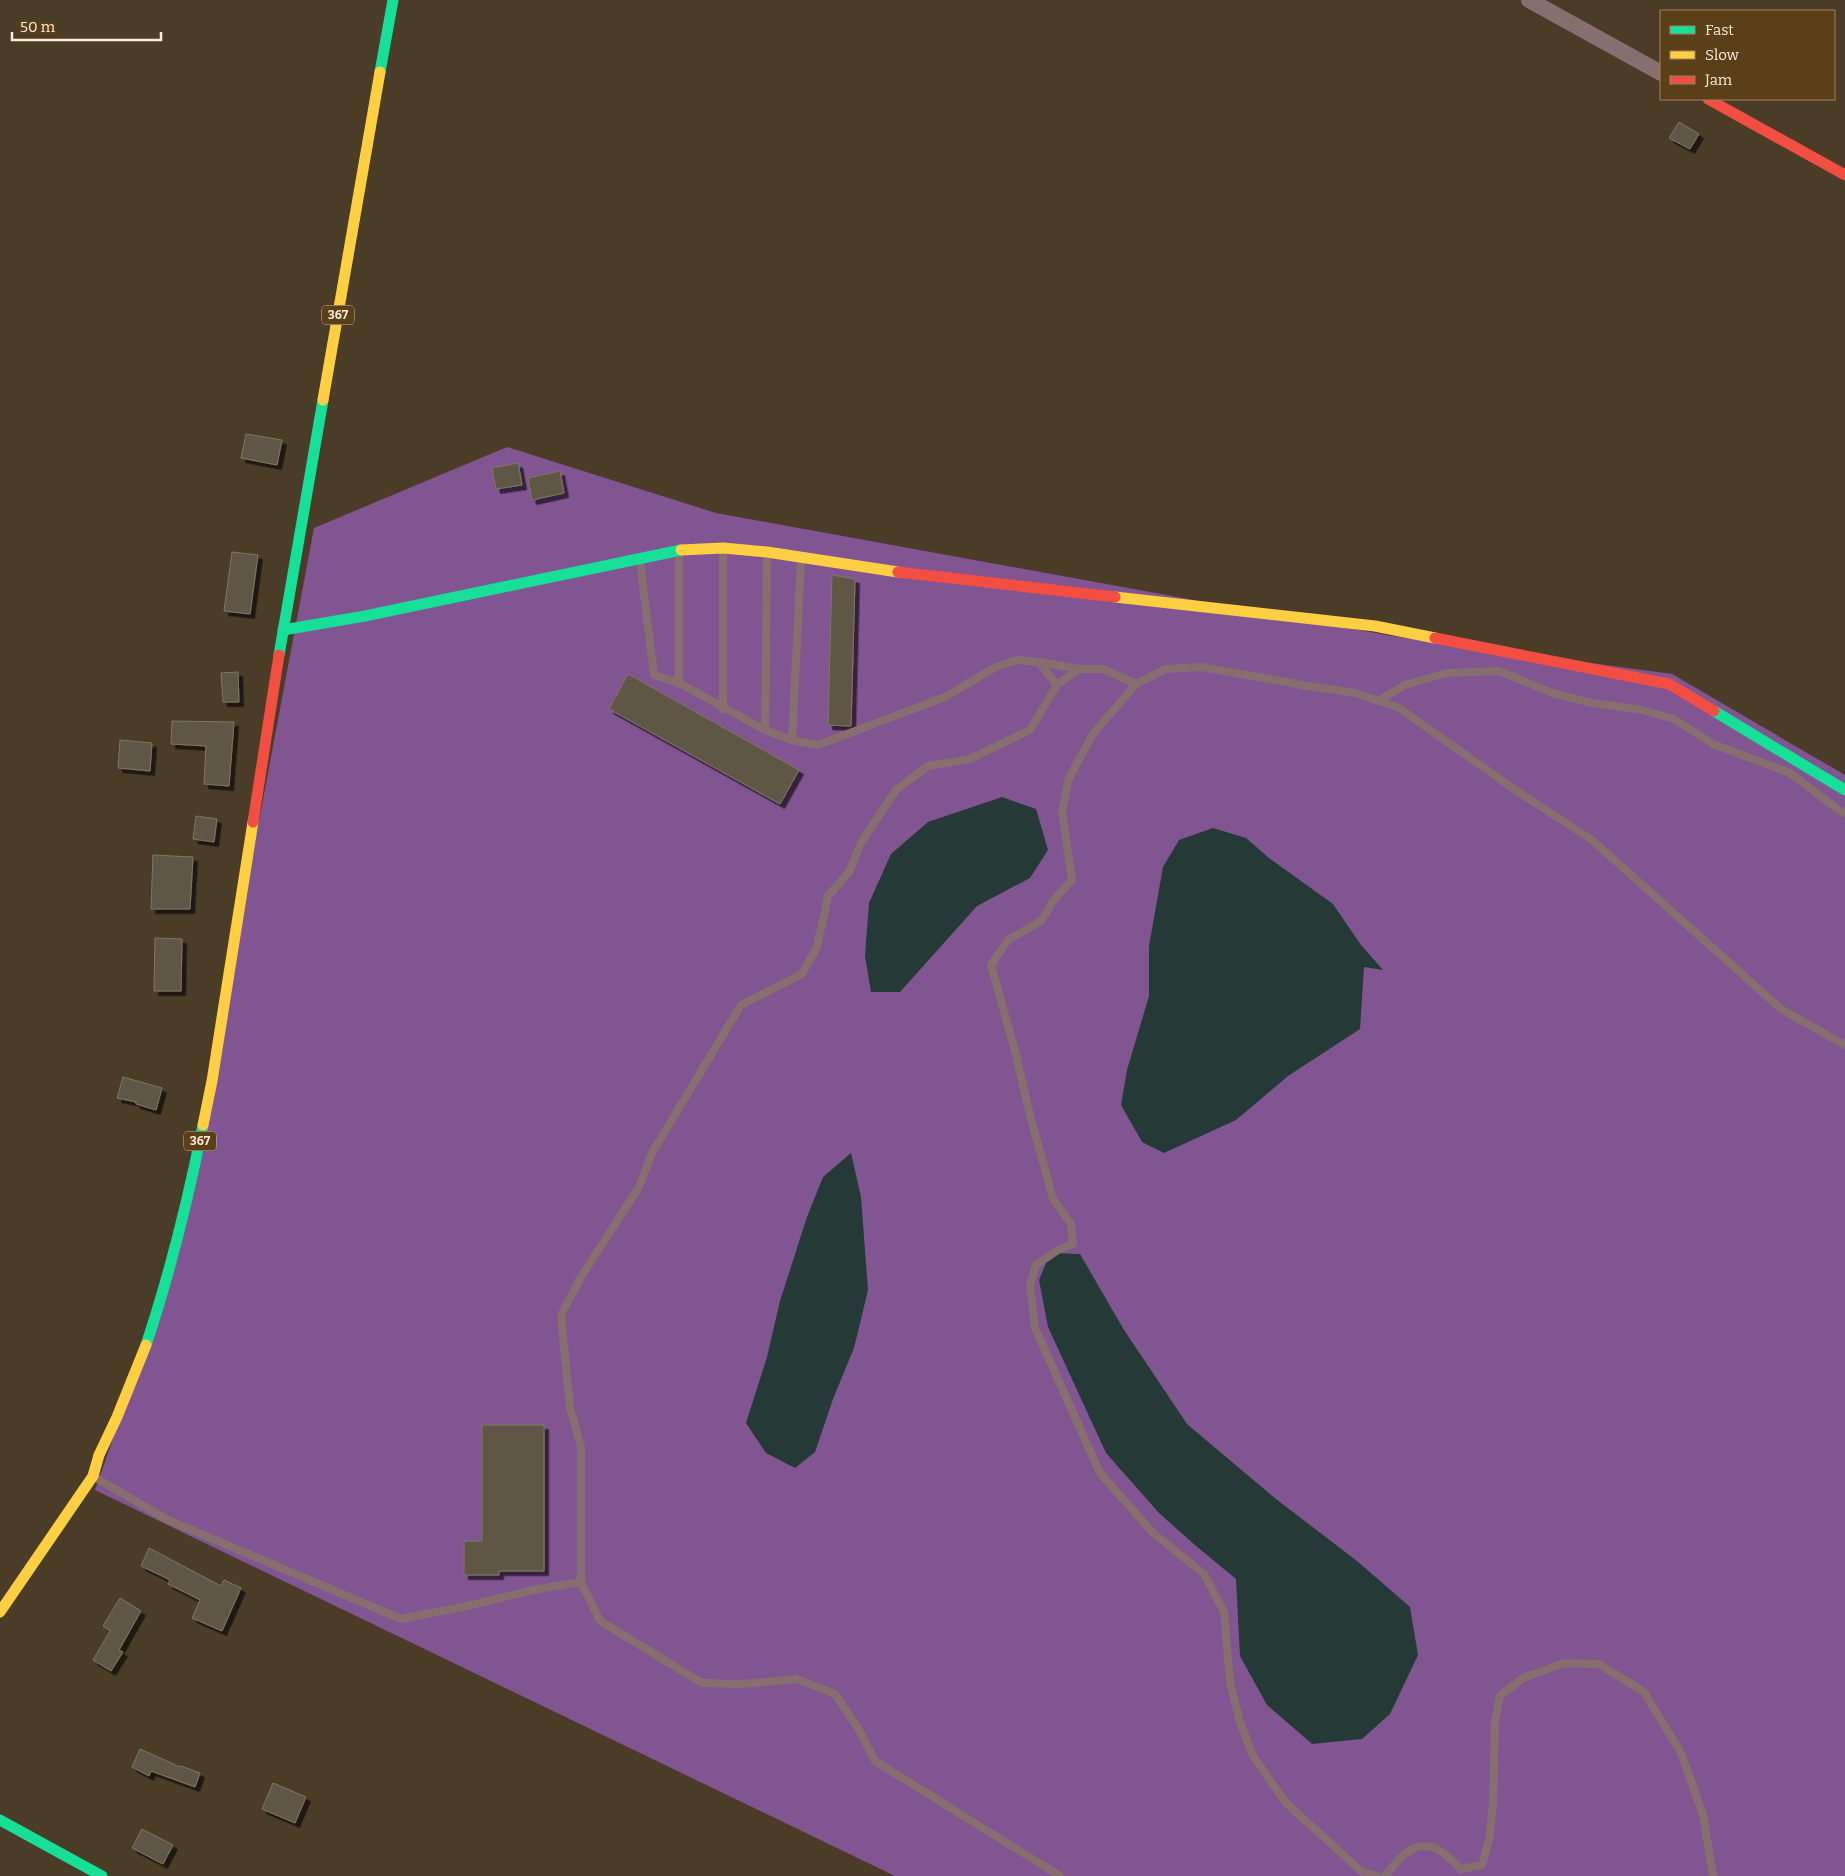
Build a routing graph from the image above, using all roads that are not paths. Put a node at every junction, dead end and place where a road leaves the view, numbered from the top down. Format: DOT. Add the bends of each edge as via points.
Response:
graph roads {
  1 [pos="393,0"];
  2 [pos="1529,0"];
  3 [pos="1660,72"];
  4 [pos="1710,100"];
  5 [pos="1845,175"];
  6 [pos="723,548"];
  7 [pos="679,550"];
  8 [pos="767,552"];
  9 [pos="640,558"];
  10 [pos="801,558"];
  11 [pos="283,630"];
  12 [pos="1038,662"];
  13 [pos="1079,669"];
  14 [pos="679,682"];
  15 [pos="1136,684"];
  16 [pos="1057,685"];
  17 [pos="1378,701"];
  18 [pos="723,708"];
  19 [pos="765,730"];
  20 [pos="792,740"];
  21 [pos="1845,790"];
  22 [pos="1845,814"];
  23 [pos="1845,1045"];
  24 [pos="93,1476"];
  25 [pos="581,1582"];
  26 [pos="0,1612"];
  27 [pos="0,1820"];
  28 [pos="102,1876"];
  29 [pos="1060,1876"];
  30 [pos="1376,1876"];
  31 [pos="1385,1876"];
  32 [pos="1713,1876"];
  1 -- 11 [label="street, 367"];
  2 -- 3 [label="street"];
  4 -- 5 [label="street"];
  6 -- 7 [label="street"];
  6 -- 8 [label="street"];
  6 -- 18 [label="lane"];
  7 -- 9 [label="street"];
  7 -- 14 [label="lane"];
  8 -- 10 [label="street"];
  8 -- 19 [label="lane"];
  9 -- 11 [label="street"];
  9 -- 14 [label="lane" via="654,675"];
  10 -- 20 [label="lane"];
  10 -- 21 [label="street" via="915,575 1375,626 1669,684"];
  11 -- 24 [label="street, 367" via="214,1071 189,1194 166,1284 146,1345"];
  12 -- 13 [label="lane"];
  12 -- 16 [label="lane"];
  12 -- 20 [label="lane" via="1017,660 996,667 945,697 818,745"];
  13 -- 15 [label="lane" via="1103,669"];
  13 -- 16 [label="lane"];
  14 -- 18 [label="lane"];
  15 -- 17 [label="lane" via="1166,669 1202,667 1356,693"];
  15 -- 30 [label="lane" via="1093,734 1069,778 1062,812 1072,880 1042,920 1008,940 991,965 1053,1199 1071,1224 1073,1244 1036,1265 1030,1285 1035,1328 1100,1473 1153,1533 1204,1574 1224,1612 1230,1682 1253,1756 1286,1803 1361,1871"];
  16 -- 25 [label="lane" via="1030,730 970,760 928,766 896,790 862,843 849,872 828,896 817,947 802,974 741,1005 652,1153 639,1187 580,1277 561,1315 570,1408 582,1447"];
  17 -- 22 [label="lane" via="1405,686 1446,673 1499,671 1555,694 1674,719 1712,744 1790,773"];
  17 -- 23 [label="lane" via="1399,708 1592,840 1781,1009"];
  18 -- 19 [label="lane"];
  19 -- 20 [label="lane"];
  24 -- 25 [label="lane" via="166,1519 401,1619"];
  24 -- 26 [label="street, 367"];
  25 -- 29 [label="lane" via="600,1621 702,1683 742,1684 796,1679 835,1694 875,1761"];
  27 -- 28 [label="street"];
  31 -- 32 [label="lane" via="1404,1853 1422,1846 1437,1849 1461,1869 1482,1865 1491,1827 1495,1720 1500,1696 1523,1678 1564,1663 1599,1664 1644,1692 1681,1753 1703,1815"];
}
